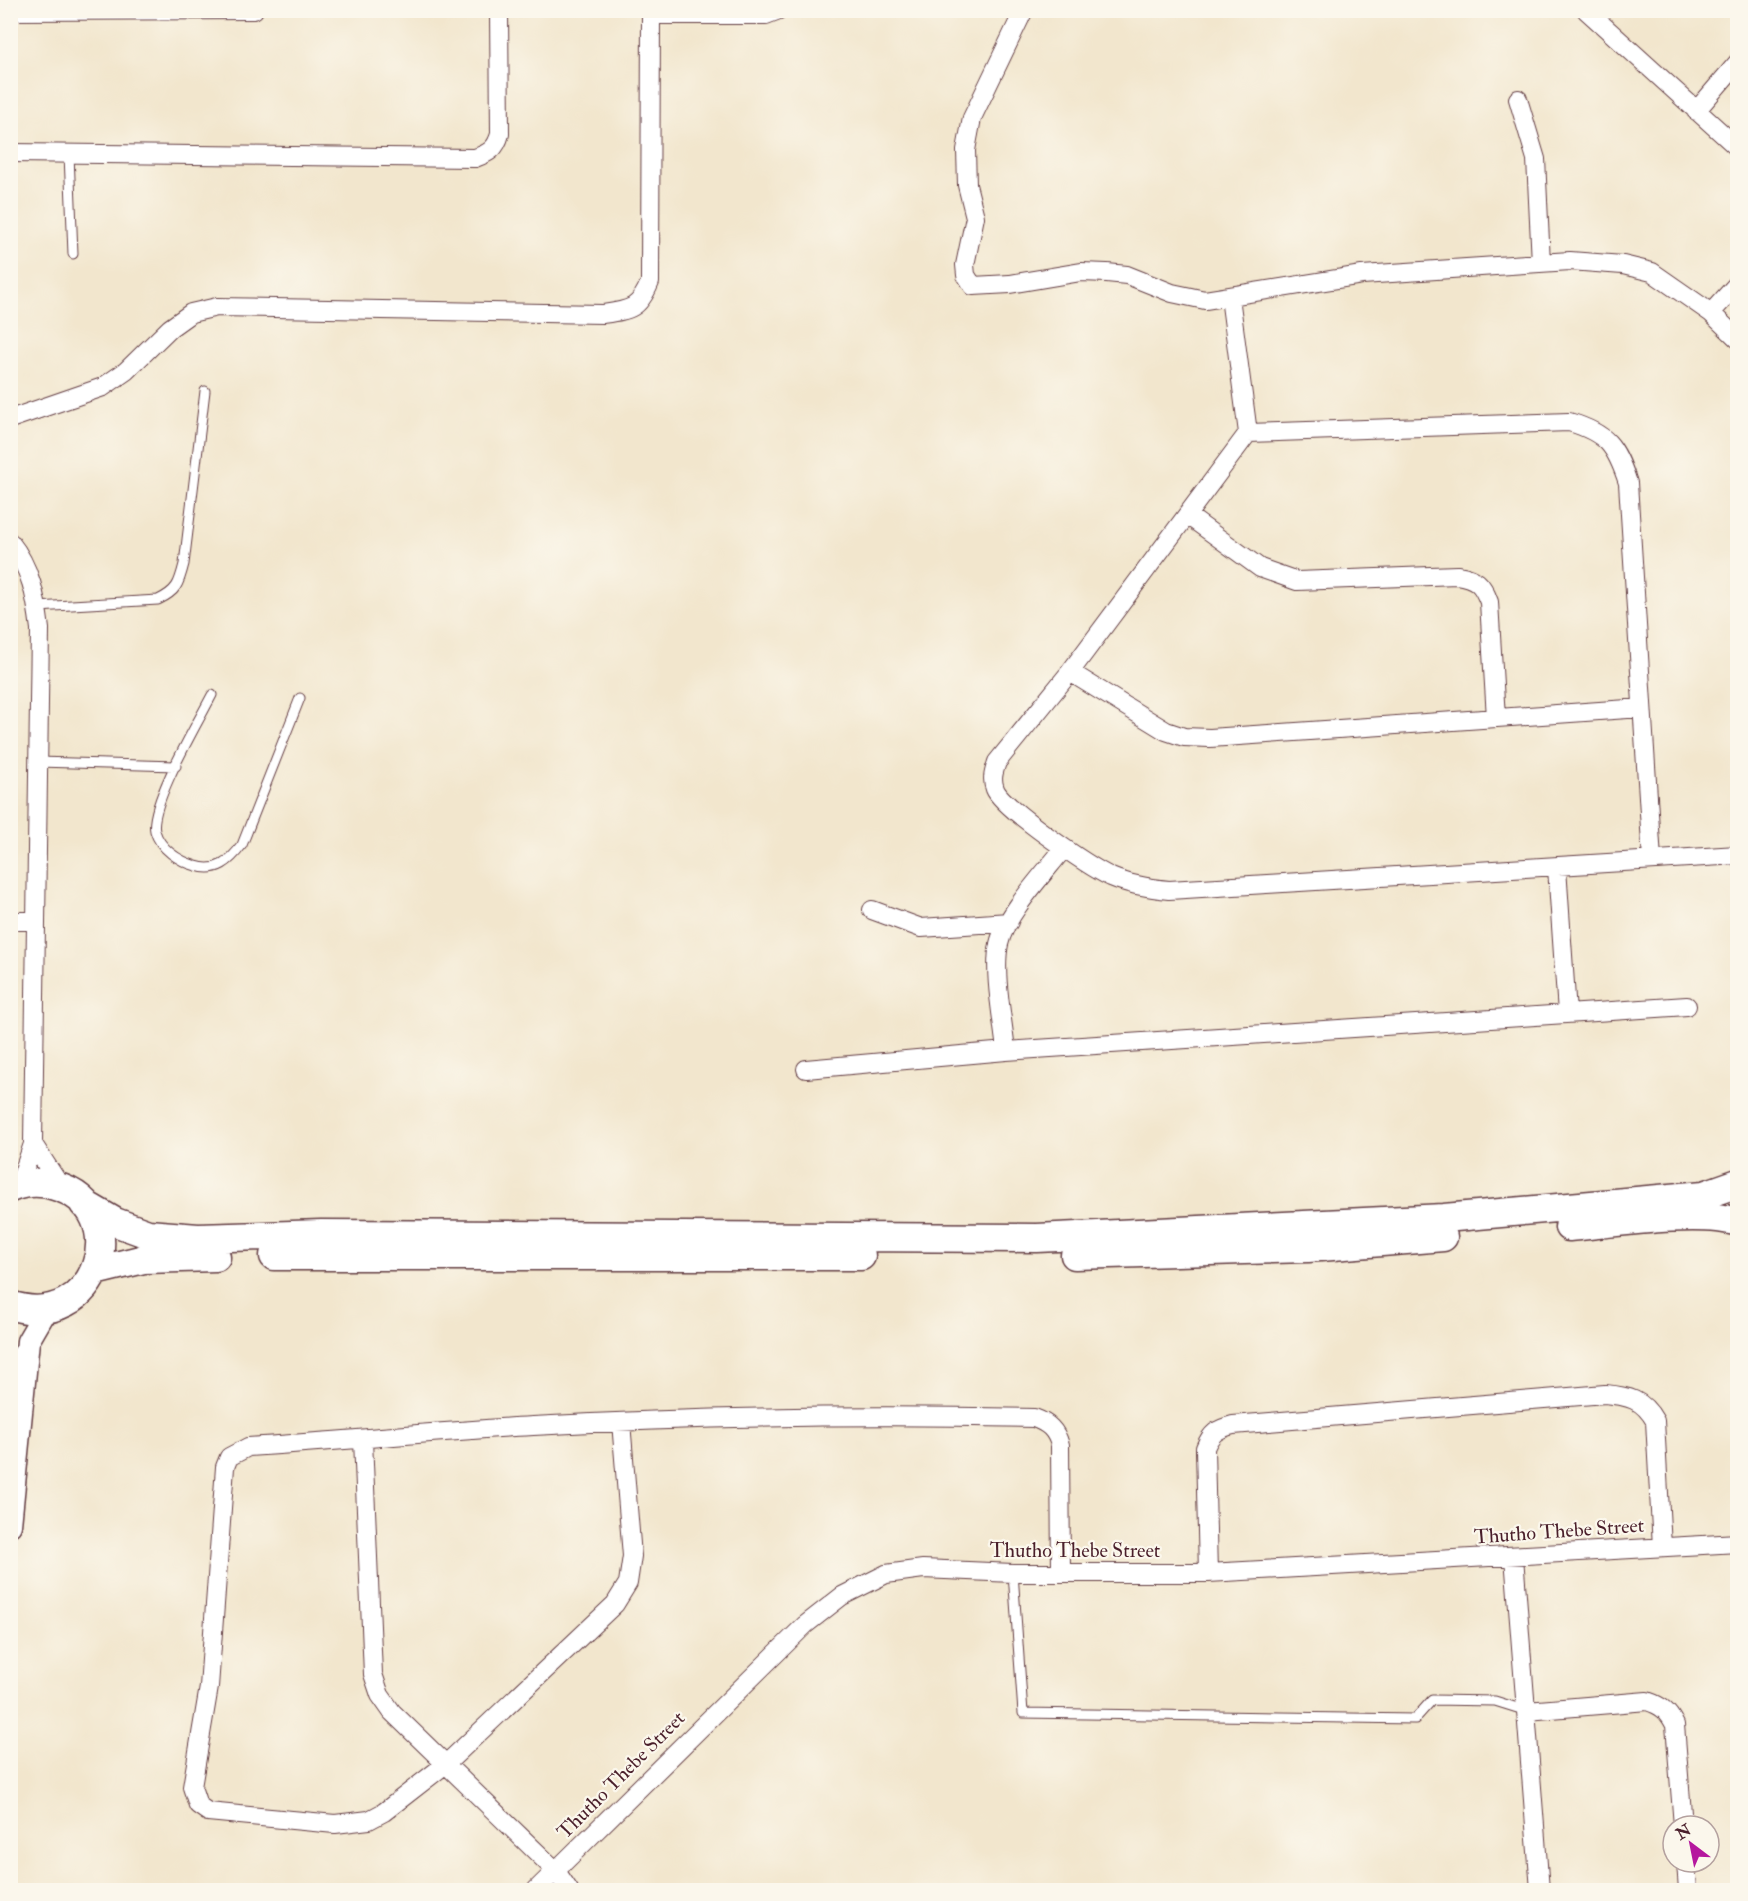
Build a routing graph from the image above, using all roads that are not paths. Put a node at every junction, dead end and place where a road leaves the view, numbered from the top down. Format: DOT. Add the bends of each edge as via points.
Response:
graph roads {
  1 [pos="254,10"];
  2 [pos="499,10"];
  3 [pos="779,10"];
  4 [pos="1024,10"];
  5 [pos="10,11"];
  6 [pos="652,13"];
  7 [pos="1591,13"];
  8 [pos="1737,62"];
  9 [pos="1518,99"];
  10 [pos="1696,111"];
  11 [pos="1737,147"];
  12 [pos="10,153"];
  13 [pos="69,154"];
  14 [pos="73,254"];
  15 [pos="1542,263"];
  16 [pos="1737,283"];
  17 [pos="1230,297"];
  18 [pos="1711,313"];
  19 [pos="1737,339"];
  20 [pos="205,391"];
  21 [pos="10,419"];
  22 [pos="1248,433"];
  23 [pos="1187,515"];
  24 [pos="10,542"];
  25 [pos="37,607"];
  26 [pos="1070,672"];
  27 [pos="212,695"];
  28 [pos="300,698"];
  29 [pos="1642,708"];
  30 [pos="1496,718"];
  31 [pos="38,762"];
  32 [pos="176,766"];
  33 [pos="1064,848"];
  34 [pos="1737,855"];
  35 [pos="1652,860"];
  36 [pos="1557,868"];
  37 [pos="872,910"];
  38 [pos="10,921"];
  39 [pos="36,921"];
  40 [pos="1009,922"];
  41 [pos="1687,1006"];
  42 [pos="1567,1013"];
  43 [pos="1006,1051"];
  44 [pos="806,1069"];
  45 [pos="33,1144"];
  46 [pos="1737,1183"];
  47 [pos="15,1187"];
  48 [pos="61,1187"];
  49 [pos="84,1204"];
  50 [pos="1737,1222"];
  51 [pos="95,1271"];
  52 [pos="11,1305"];
  53 [pos="46,1310"];
  54 [pos="28,1344"];
  55 [pos="10,1368"];
  56 [pos="621,1422"];
  57 [pos="363,1440"];
  58 [pos="10,1525"];
  59 [pos="1737,1543"];
  60 [pos="1662,1547"];
  61 [pos="1514,1557"];
  62 [pos="1061,1572"];
  63 [pos="1013,1573"];
  64 [pos="1208,1573"];
  65 [pos="1527,1711"];
  66 [pos="447,1763"];
  67 [pos="1682,1814"];
  68 [pos="556,1871"];
  69 [pos="1687,1874"];
  70 [pos="536,1890"];
  71 [pos="569,1890"];
  72 [pos="1540,1890"];
  73 [pos="1688,1890"];
  1 -- 5 [label="street"];
  2 -- 13 [label="street" via="500,134 496,146 475,158"];
  3 -- 6 [label="street" via="766,15"];
  4 -- 17 [label="street" via="987,84 970,129 967,185 975,217 965,265 969,282 979,286 1081,272 1107,273 1127,275 1193,300"];
  6 -- 21 [label="street" via="650,282 642,301 628,310 603,314 217,307 191,313 103,387"];
  7 -- 10 [label="street"];
  8 -- 10 [label="street"];
  9 -- 15 [label="street" via="1536,159"];
  10 -- 11 [label="street"];
  12 -- 13 [label="street"];
  13 -- 14 [label="lane"];
  15 -- 17 [label="street" via="1362,275"];
  15 -- 18 [label="street" via="1623,265 1652,272"];
  16 -- 18 [label="street"];
  17 -- 22 [label="street"];
  18 -- 19 [label="street"];
  20 -- 25 [label="lane" via="184,564 172,593 158,600"];
  22 -- 23 [label="street"];
  22 -- 29 [label="street" via="1569,422 1590,428 1610,441 1628,483"];
  23 -- 26 [label="street"];
  23 -- 30 [label="street" via="1260,568 1297,581 1473,577 1484,586 1489,602"];
  24 -- 25 [label="street" via="21,555 35,590"];
  25 -- 31 [label="street"];
  26 -- 30 [label="street" via="1166,731 1184,737"];
  26 -- 33 [label="street" via="997,762 992,775 1002,800"];
  27 -- 32 [label="lane"];
  28 -- 32 [label="lane" via="242,845 229,862 210,869 195,866 161,845 155,815"];
  29 -- 30 [label="street"];
  29 -- 35 [label="street"];
  31 -- 32 [label="lane"];
  31 -- 39 [label="street"];
  33 -- 36 [label="street" via="1110,876 1140,887 1169,891"];
  33 -- 40 [label="street"];
  34 -- 35 [label="street"];
  35 -- 36 [label="street"];
  36 -- 42 [label="street"];
  37 -- 40 [label="street" via="921,928"];
  38 -- 39 [label="street"];
  39 -- 45 [label="street"];
  40 -- 43 [label="street" via="999,944 998,966"];
  41 -- 42 [label="street"];
  42 -- 43 [label="street"];
  43 -- 44 [label="street"];
  45 -- 47 [label="street"];
  45 -- 48 [label="street"];
  46 -- 49 [label="main road" via="1704,1195 1444,1218 1037,1238 321,1234 198,1238 148,1234 115,1222"];
  47 -- 48 [label="main road" via="33,1182"];
  48 -- 49 [label="main road"];
  49 -- 51 [label="main road" via="95,1222 100,1243"];
  50 -- 51 [label="main road" via="1649,1220 1308,1248 1102,1254 167,1257"];
  51 -- 53 [label="main road" via="76,1296"];
  52 -- 53 [label="main road"];
  52 -- 54 [label="street"];
  53 -- 54 [label="street"];
  54 -- 55 [label="street"];
  54 -- 58 [label="street"];
  56 -- 57 [label="street" via="534,1425"];
  56 -- 62 [label="street" via="914,1415 1034,1418 1051,1427 1060,1445"];
  56 -- 66 [label="street" via="632,1556 628,1583 615,1604"];
  57 -- 66 [label="street" via="373,1674 380,1695 392,1712"];
  57 -- 66 [label="street" via="248,1447 229,1457 225,1467 209,1687 193,1796 208,1812 356,1823 384,1812"];
  59 -- 60 [label="street, Thutho Thebe Street"];
  60 -- 61 [label="street, Thutho Thebe Street"];
  60 -- 64 [label="street" via="1654,1420 1639,1401 1605,1394 1219,1428 1210,1435 1205,1448"];
  61 -- 64 [label="street, Thutho Thebe Street"];
  61 -- 65 [label="street"];
  62 -- 63 [label="street, Thutho Thebe Street"];
  62 -- 64 [label="street, Thutho Thebe Street"];
  63 -- 65 [label="lane" via="1023,1713 1415,1719 1432,1700 1495,1701"];
  63 -- 68 [label="street, Thutho Thebe Street" via="923,1569 886,1574 842,1596 804,1625"];
  65 -- 67 [label="street" via="1647,1701 1660,1705 1675,1725"];
  65 -- 72 [label="street"];
  66 -- 68 [label="street"];
  68 -- 70 [label="street, Thutho Thebe Street"];
  68 -- 71 [label="street"];
  69 -- 73 [label="street"];
}
